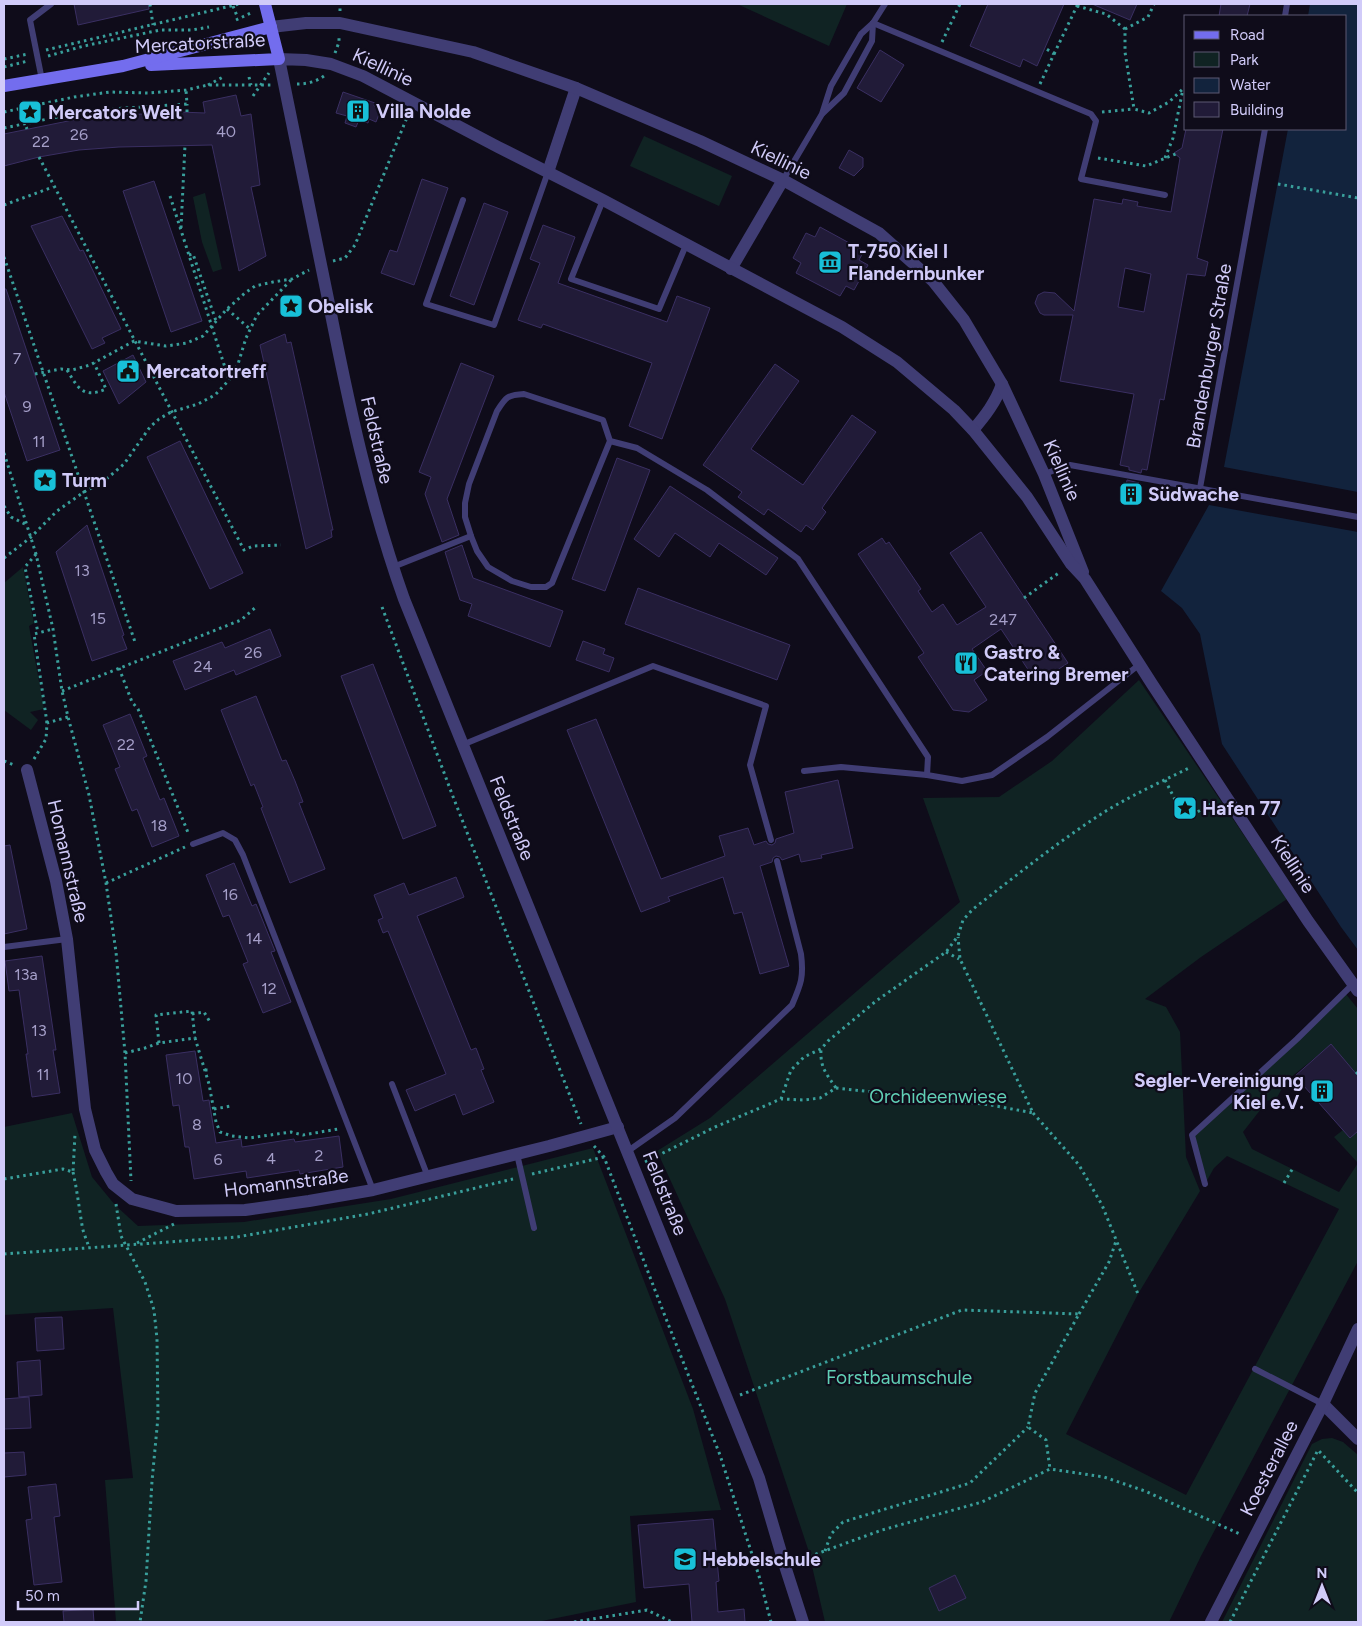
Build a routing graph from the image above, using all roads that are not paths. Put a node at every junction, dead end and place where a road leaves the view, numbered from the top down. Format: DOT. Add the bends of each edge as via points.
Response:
graph roads {
  1 [pos="51,4"];
  2 [pos="884,4"];
  3 [pos="266,5"];
  4 [pos="873,23"];
  5 [pos="272,28"];
  6 [pos="279,59"];
  7 [pos="123,66"];
  8 [pos="42,80"];
  9 [pos="4,86"];
  10 [pos="576,88"];
  11 [pos="822,114"];
  12 [pos="1265,130"];
  13 [pos="548,172"];
  14 [pos="784,180"];
  15 [pos="1165,195"];
  16 [pos="463,200"];
  17 [pos="603,200"];
  18 [pos="686,244"];
  19 [pos="731,269"];
  20 [pos="1002,384"];
  21 [pos="973,430"];
  22 [pos="610,441"];
  23 [pos="1044,474"];
  24 [pos="1200,488"];
  25 [pos="1358,517"];
  26 [pos="472,536"];
  27 [pos="392,568"];
  28 [pos="1085,580"];
  29 [pos="1140,664"];
  30 [pos="462,745"];
  31 [pos="27,770"];
  32 [pos="804,771"];
  33 [pos="928,775"];
  34 [pos="771,840"];
  35 [pos="193,844"];
  36 [pos="777,861"];
  37 [pos="67,939"];
  38 [pos="4,947"];
  39 [pos="1355,988"];
  40 [pos="392,1084"];
  41 [pos="618,1127"];
  42 [pos="628,1151"];
  43 [pos="518,1154"];
  44 [pos="428,1177"];
  45 [pos="1204,1184"];
  46 [pos="373,1190"];
  47 [pos="534,1228"];
  48 [pos="1358,1329"];
  49 [pos="1255,1369"];
  50 [pos="1323,1404"];
  51 [pos="1358,1439"];
  52 [pos="803,1622"];
  53 [pos="1211,1622"];
  1 -- 8 [label="lane" via="30,20"];
  2 -- 4 [label="lane"];
  3 -- 5 [label="main road, Feldstraße"];
  4 -- 11 [label="lane" via="861,34 831,86"];
  4 -- 11 [label="lane" via="872,41 844,93"];
  4 -- 15 [label="lane" via="1091,114 1096,121 1081,179"];
  5 -- 6 [label="main road, Feldstraße"];
  5 -- 7 [label="main road, Mercatorstraße"];
  5 -- 10 [label="street, Kiellinie" via="306,23 340,24 473,52"];
  6 -- 7 [label="main road, Mercatorstraße"];
  6 -- 13 [label="street, Kiellinie" via="330,64 363,76"];
  6 -- 27 [label="street, Feldstraße" via="348,401"];
  7 -- 8 [label="main road, Mercatorstraße"];
  8 -- 9 [label="main road, Mercatorstraße"];
  10 -- 13 [label="street"];
  10 -- 14 [label="street, Kiellinie"];
  11 -- 14 [label="lane"];
  12 -- 24 [label="lane, Brandenburger Straße"];
  13 -- 16 [label="lane" via="494,325 426,304"];
  13 -- 17 [label="street, Kiellinie"];
  14 -- 19 [label="street"];
  14 -- 20 [label="street, Kiellinie" via="878,233 933,281 964,320"];
  17 -- 18 [label="street, Kiellinie"];
  17 -- 18 [label="lane" via="571,279 660,309"];
  18 -- 19 [label="street, Kiellinie"];
  19 -- 21 [label="street, Kiellinie" via="842,327 897,362"];
  20 -- 21 [label="street" via="987,414"];
  20 -- 23 [label="street, Kiellinie"];
  21 -- 28 [label="street, Kiellinie" via="1027,497"];
  22 -- 26 [label="lane" via="552,583 546,587 531,587 512,581 488,567"];
  22 -- 26 [label="lane" via="603,420 536,396 512,395 503,401 469,484 465,517"];
  22 -- 33 [label="lane" via="637,448 707,490 798,559 928,757"];
  23 -- 24 [label="lane" via="1070,465"];
  23 -- 28 [label="street, Kiellinie"];
  24 -- 25 [label="lane"];
  26 -- 27 [label="lane"];
  27 -- 30 [label="street, Feldstraße"];
  28 -- 29 [label="street, Kiellinie"];
  29 -- 33 [label="lane" via="1047,738 992,775 962,780"];
  29 -- 39 [label="street, Kiellinie"];
  30 -- 34 [label="lane" via="653,666 766,706 750,765"];
  30 -- 41 [label="street, Feldstraße"];
  31 -- 37 [label="street, Homannstraße" via="56,881"];
  32 -- 33 [label="lane" via="841,767"];
  35 -- 46 [label="lane" via="223,834 235,840 243,855"];
  36 -- 42 [label="lane" via="803,970 792,1005 676,1118"];
  37 -- 38 [label="lane"];
  37 -- 46 [label="street, Homannstraße" via="84,1108 95,1150 114,1184 132,1199 176,1212 245,1210"];
  39 -- 45 [label="lane" via="1192,1135"];
  40 -- 44 [label="lane"];
  41 -- 42 [label="street, Feldstraße"];
  41 -- 43 [label="street, Homannstraße"];
  42 -- 52 [label="street, Feldstraße" via="759,1478"];
  43 -- 44 [label="street, Homannstraße"];
  43 -- 47 [label="lane"];
  44 -- 46 [label="street, Homannstraße"];
  48 -- 50 [label="street, Koesterallee"];
  49 -- 50 [label="lane"];
  50 -- 51 [label="street"];
  50 -- 53 [label="street, Koesterallee"];
}
